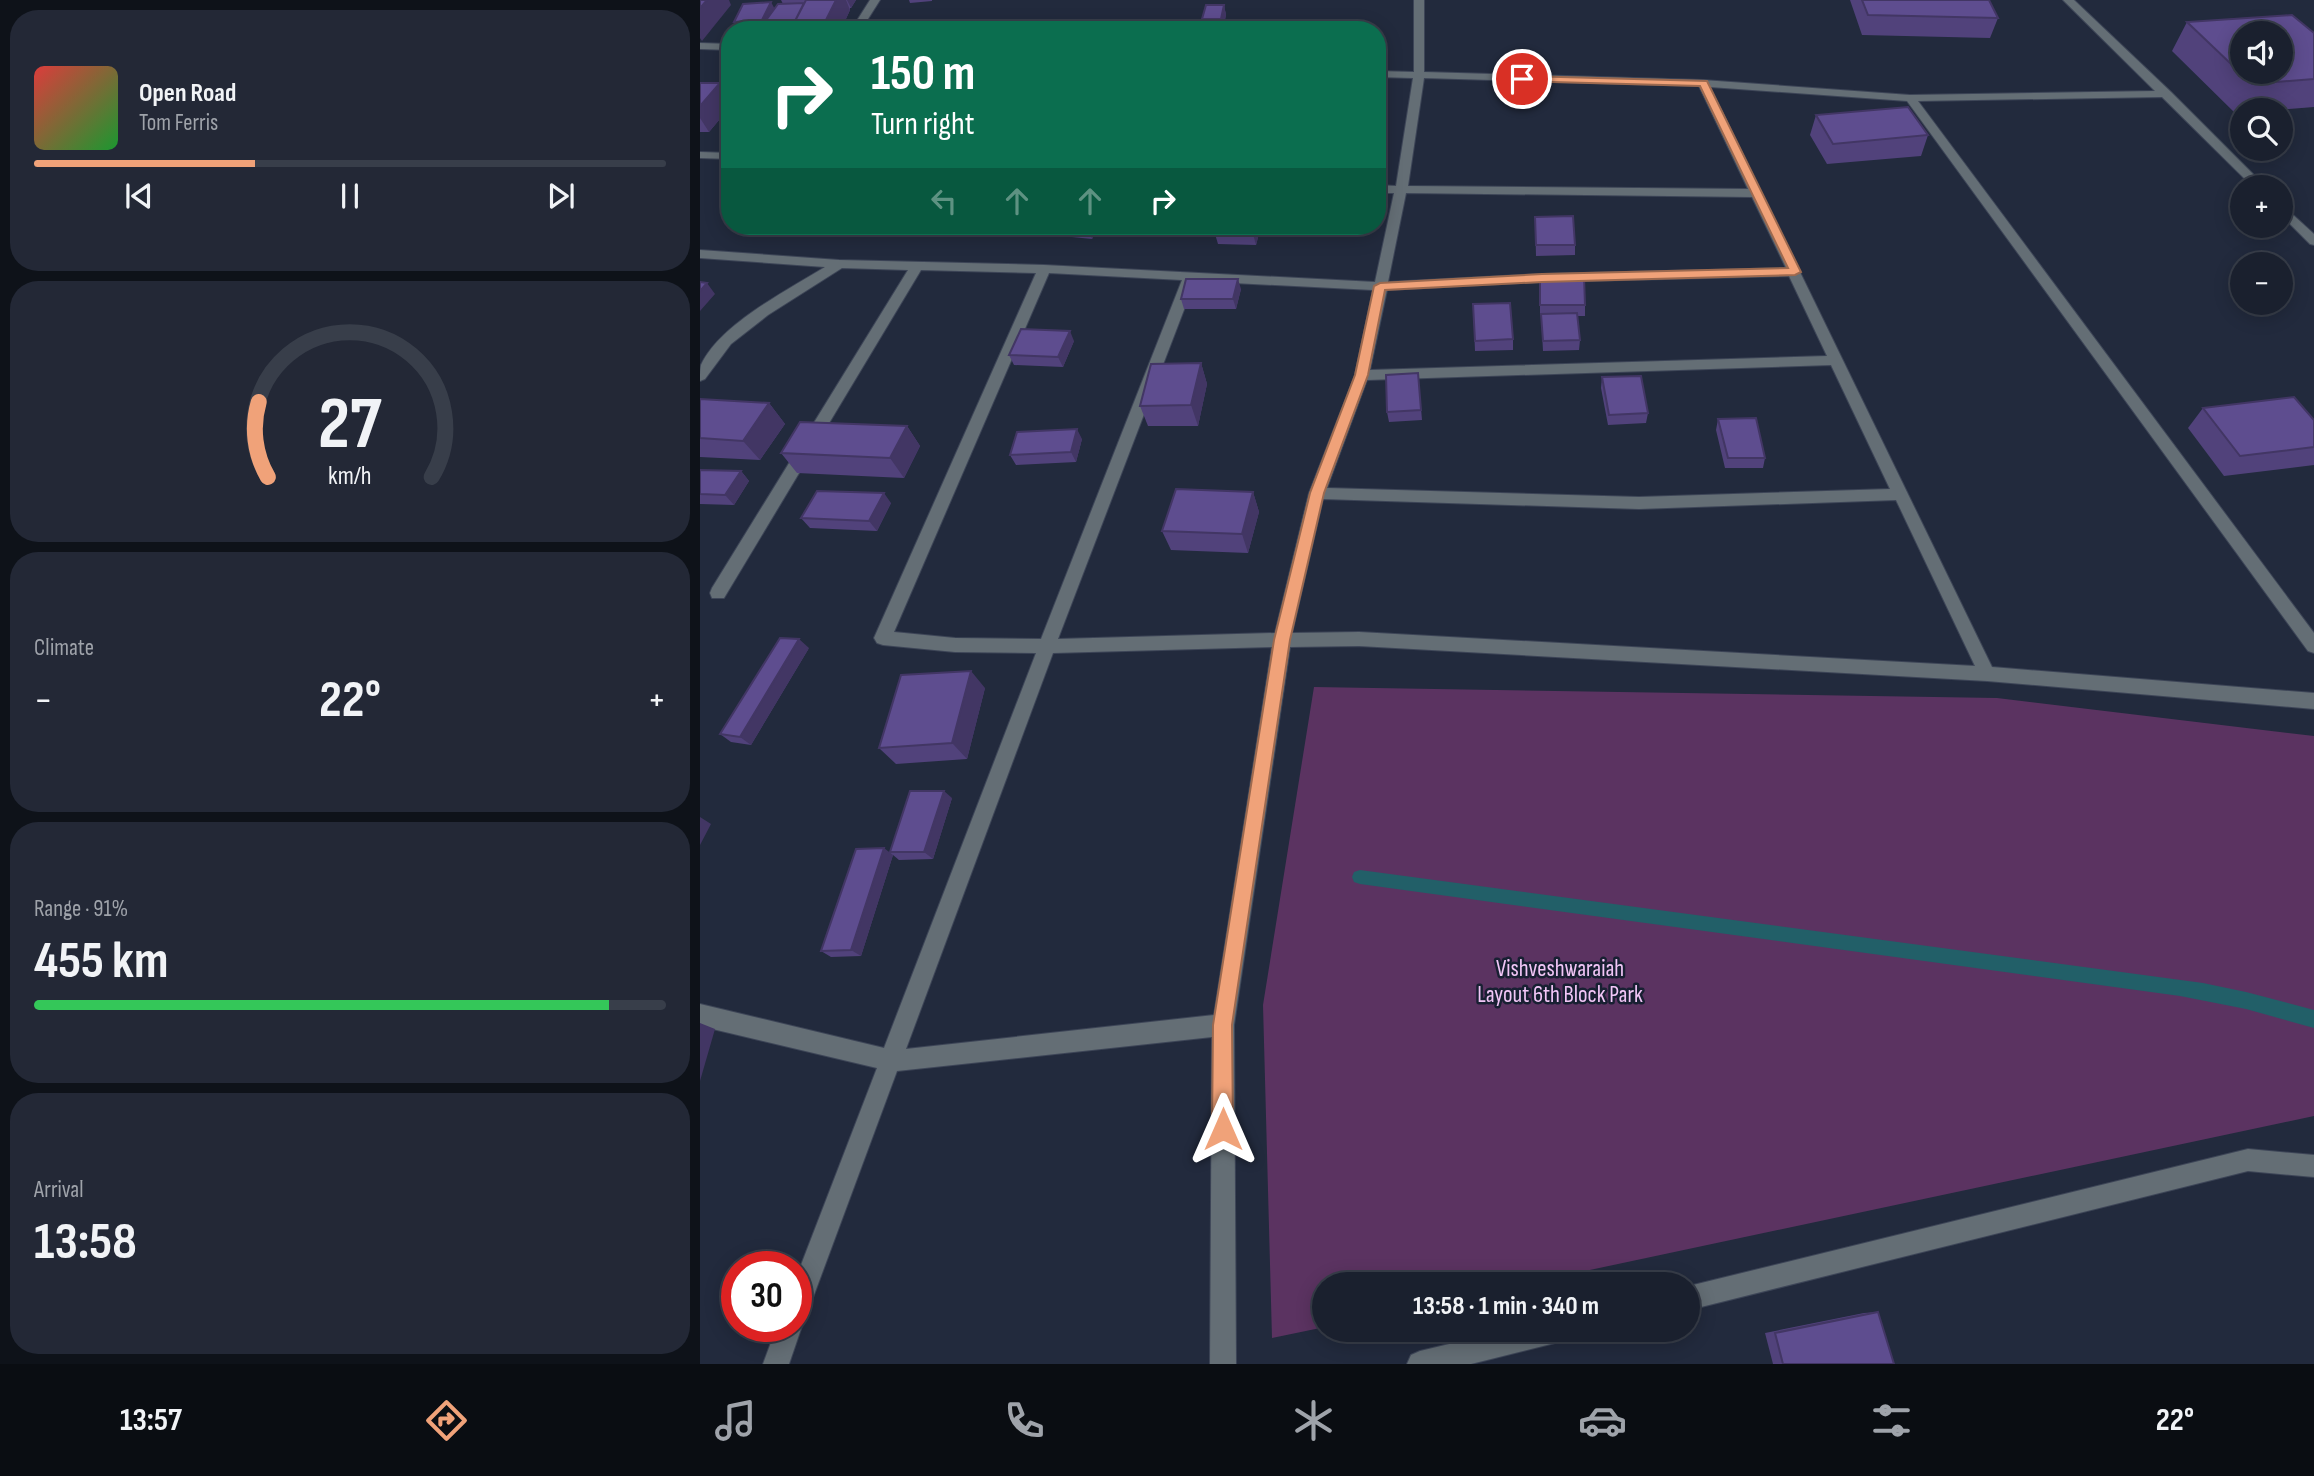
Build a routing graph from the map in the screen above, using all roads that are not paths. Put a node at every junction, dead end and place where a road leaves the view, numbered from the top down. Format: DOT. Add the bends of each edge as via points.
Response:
graph roads {
  1 [pos="875,0"];
  2 [pos="1419,0"];
  3 [pos="2068,0"];
  4 [pos="862,21"];
  5 [pos="700,46"];
  6 [pos="713,46"];
  7 [pos="721,46"];
  8 [pos="700,61"];
  9 [pos="1386,74"];
  10 [pos="1419,76"];
  11 [pos="1703,83"];
  12 [pos="2167,94"];
  13 [pos="1910,98"];
  14 [pos="700,155"];
  15 [pos="721,156"];
  16 [pos="2248,175"];
  17 [pos="1386,189"];
  18 [pos="1401,190"];
  19 [pos="1756,193"];
  20 [pos="2293,220"];
  21 [pos="2314,241"];
  22 [pos="700,254"];
  23 [pos="839,264"];
  24 [pos="916,267"];
  25 [pos="1044,269"];
  26 [pos="1795,272"];
  27 [pos="1190,276"];
  28 [pos="1380,286"];
  29 [pos="1838,360"];
  30 [pos="1362,375"];
  31 [pos="700,376"];
  32 [pos="1317,493"];
  33 [pos="1902,494"];
  34 [pos="718,593"];
  35 [pos="1282,640"];
  36 [pos="1047,646"];
  37 [pos="2314,646"];
  38 [pos="1987,674"];
  39 [pos="2314,701"];
  40 [pos="700,1015"];
  41 [pos="1223,1025"];
  42 [pos="891,1061"];
  43 [pos="2314,1166"];
  44 [pos="812,1269"];
  45 [pos="1700,1295"];
  46 [pos="784,1342"];
  47 [pos="1510,1342"];
  48 [pos="776,1364"];
  49 [pos="1223,1364"];
  50 [pos="1420,1364"];
  1 -- 4 [label="street"];
  2 -- 10 [label="street"];
  3 -- 12 [label="street"];
  5 -- 6 [label="street"];
  6 -- 7 [label="street"];
  6 -- 8 [label="street"];
  9 -- 10 [label="street"];
  10 -- 11 [label="street"];
  10 -- 18 [label="street"];
  11 -- 13 [label="street"];
  11 -- 19 [label="street"];
  12 -- 13 [label="street"];
  12 -- 16 [label="street"];
  13 -- 37 [label="street"];
  14 -- 15 [label="street"];
  17 -- 18 [label="street"];
  18 -- 19 [label="street"];
  18 -- 28 [label="street"];
  19 -- 26 [label="street"];
  20 -- 21 [label="street"];
  22 -- 23 [label="street"];
  23 -- 24 [label="street"];
  23 -- 31 [label="street" via="726,341"];
  24 -- 25 [label="street"];
  24 -- 34 [label="street"];
  25 -- 27 [label="street"];
  25 -- 36 [label="street" via="883,638"];
  26 -- 28 [label="street"];
  26 -- 29 [label="street"];
  27 -- 28 [label="street"];
  27 -- 36 [label="street"];
  28 -- 30 [label="street"];
  29 -- 30 [label="street"];
  29 -- 33 [label="street"];
  30 -- 32 [label="street"];
  32 -- 33 [label="street" via="1639,503"];
  32 -- 35 [label="street"];
  33 -- 38 [label="street"];
  35 -- 36 [label="street"];
  35 -- 38 [label="street" via="1359,639"];
  35 -- 41 [label="street"];
  36 -- 42 [label="street"];
  38 -- 39 [label="street"];
  40 -- 42 [label="street"];
  41 -- 42 [label="street"];
  41 -- 49 [label="street"];
  42 -- 44 [label="street"];
  43 -- 45 [label="street" via="2248,1160"];
  46 -- 48 [label="street"];
  47 -- 50 [label="street"];
}
